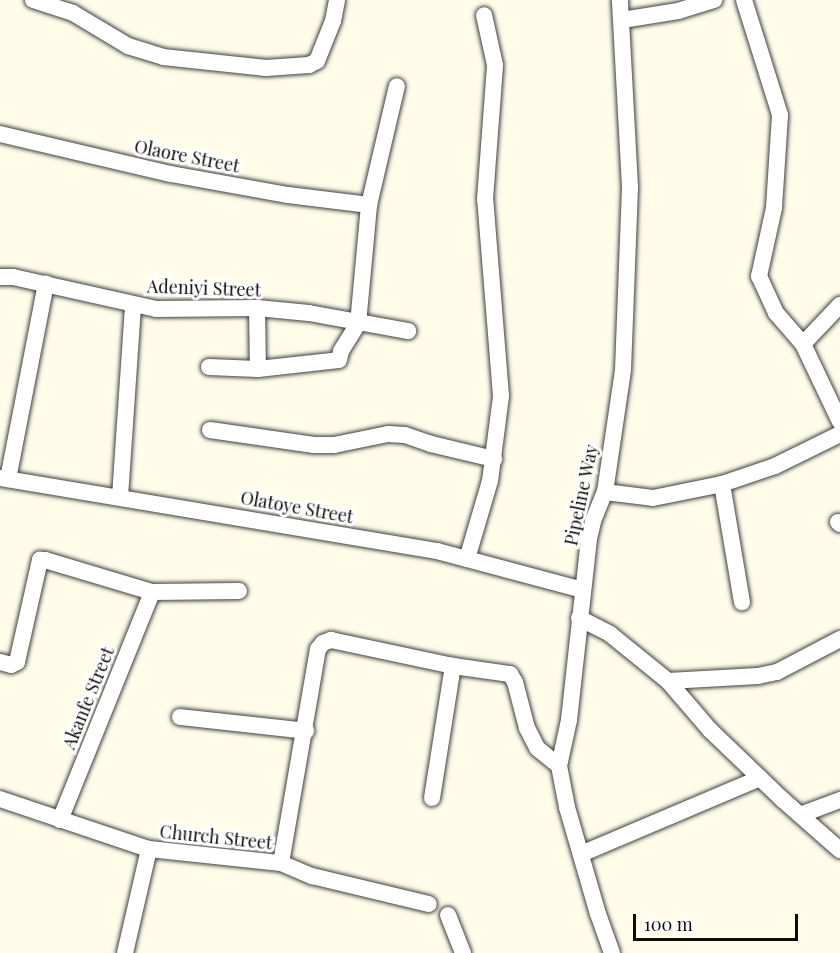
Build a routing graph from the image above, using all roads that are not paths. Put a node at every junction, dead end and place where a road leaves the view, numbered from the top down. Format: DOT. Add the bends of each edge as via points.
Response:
graph roads {
  1 [pos="33,0"];
  2 [pos="337,0"];
  3 [pos="620,0"];
  4 [pos="714,0"];
  5 [pos="744,0"];
  6 [pos="483,15"];
  7 [pos="622,20"];
  8 [pos="397,86"];
  9 [pos="0,134"];
  10 [pos="369,205"];
  11 [pos="0,277"];
  12 [pos="46,284"];
  13 [pos="133,305"];
  14 [pos="840,305"];
  15 [pos="257,308"];
  16 [pos="358,324"];
  17 [pos="408,331"];
  18 [pos="803,344"];
  19 [pos="209,367"];
  20 [pos="258,369"];
  21 [pos="840,422"];
  22 [pos="210,430"];
  23 [pos="840,434"];
  24 [pos="494,459"];
  25 [pos="4,479"];
  26 [pos="722,484"];
  27 [pos="605,492"];
  28 [pos="120,497"];
  29 [pos="467,559"];
  30 [pos="584,590"];
  31 [pos="239,591"];
  32 [pos="152,592"];
  33 [pos="742,602"];
  34 [pos="579,618"];
  35 [pos="840,639"];
  36 [pos="0,662"];
  37 [pos="453,666"];
  38 [pos="668,681"];
  39 [pos="180,717"];
  40 [pos="306,731"];
  41 [pos="559,766"];
  42 [pos="760,778"];
  43 [pos="432,798"];
  44 [pos="0,799"];
  45 [pos="840,800"];
  46 [pos="800,815"];
  47 [pos="60,820"];
  48 [pos="149,849"];
  49 [pos="840,850"];
  50 [pos="581,854"];
  51 [pos="281,863"];
  52 [pos="429,904"];
  53 [pos="448,915"];
  54 [pos="125,953"];
  55 [pos="463,953"];
  56 [pos="612,953"];
  1 -- 2 [label="street" via="73,13 128,46 163,57 266,68 317,61"];
  3 -- 7 [label="street, Pipeline Way"];
  4 -- 7 [label="street" via="678,11"];
  5 -- 18 [label="street" via="780,115 774,208 759,276 776,313"];
  6 -- 24 [label="street" via="495,65 485,199 501,396"];
  7 -- 27 [label="street, Pipeline Way" via="630,198 623,370"];
  8 -- 10 [label="street"];
  9 -- 10 [label="street, Olaore Street" via="171,174"];
  10 -- 16 [label="street"];
  11 -- 12 [label="street, Adeniyi Street"];
  12 -- 13 [label="street, Adeniyi Street"];
  12 -- 25 [label="street"];
  13 -- 15 [label="street, Adeniyi Street" via="156,309"];
  13 -- 28 [label="street"];
  14 -- 18 [label="street"];
  15 -- 16 [label="street, Adeniyi Street" via="309,313"];
  15 -- 20 [label="street"];
  16 -- 17 [label="street, Adeniyi Street"];
  16 -- 20 [label="street" via="339,360"];
  18 -- 21 [label="street"];
  19 -- 20 [label="street"];
  22 -- 24 [label="street" via="314,445 405,435"];
  23 -- 26 [label="street" via="775,466"];
  24 -- 29 [label="street"];
  25 -- 28 [label="street, Olatoye Street"];
  26 -- 27 [label="street" via="653,498"];
  26 -- 33 [label="street"];
  27 -- 30 [label="street, Pipeline Way" via="593,521"];
  28 -- 29 [label="street, Olatoye Street"];
  29 -- 30 [label="street, Olatoye Street"];
  30 -- 34 [label="street, Pipeline Way"];
  31 -- 32 [label="street"];
  32 -- 36 [label="street" via="40,560 17,662"];
  32 -- 47 [label="street, Akanfe Street"];
  34 -- 38 [label="street" via="610,634"];
  34 -- 41 [label="street, Pipeline Way" via="572,701"];
  35 -- 38 [label="street" via="777,672"];
  37 -- 40 [label="street" via="331,640 323,643 318,649"];
  37 -- 41 [label="street" via="510,674 537,748"];
  37 -- 43 [label="street"];
  38 -- 42 [label="street" via="710,730"];
  39 -- 40 [label="street"];
  40 -- 51 [label="street"];
  41 -- 50 [label="street, Pipeline Way"];
  42 -- 46 [label="street"];
  42 -- 50 [label="street"];
  44 -- 47 [label="street, Church Street"];
  45 -- 46 [label="street"];
  46 -- 49 [label="street"];
  47 -- 48 [label="street, Church Street"];
  48 -- 51 [label="street, Church Street"];
  48 -- 54 [label="street"];
  50 -- 56 [label="street, Pipeline Way"];
  51 -- 52 [label="street, Church Street" via="312,876"];
  53 -- 55 [label="street"];
}
